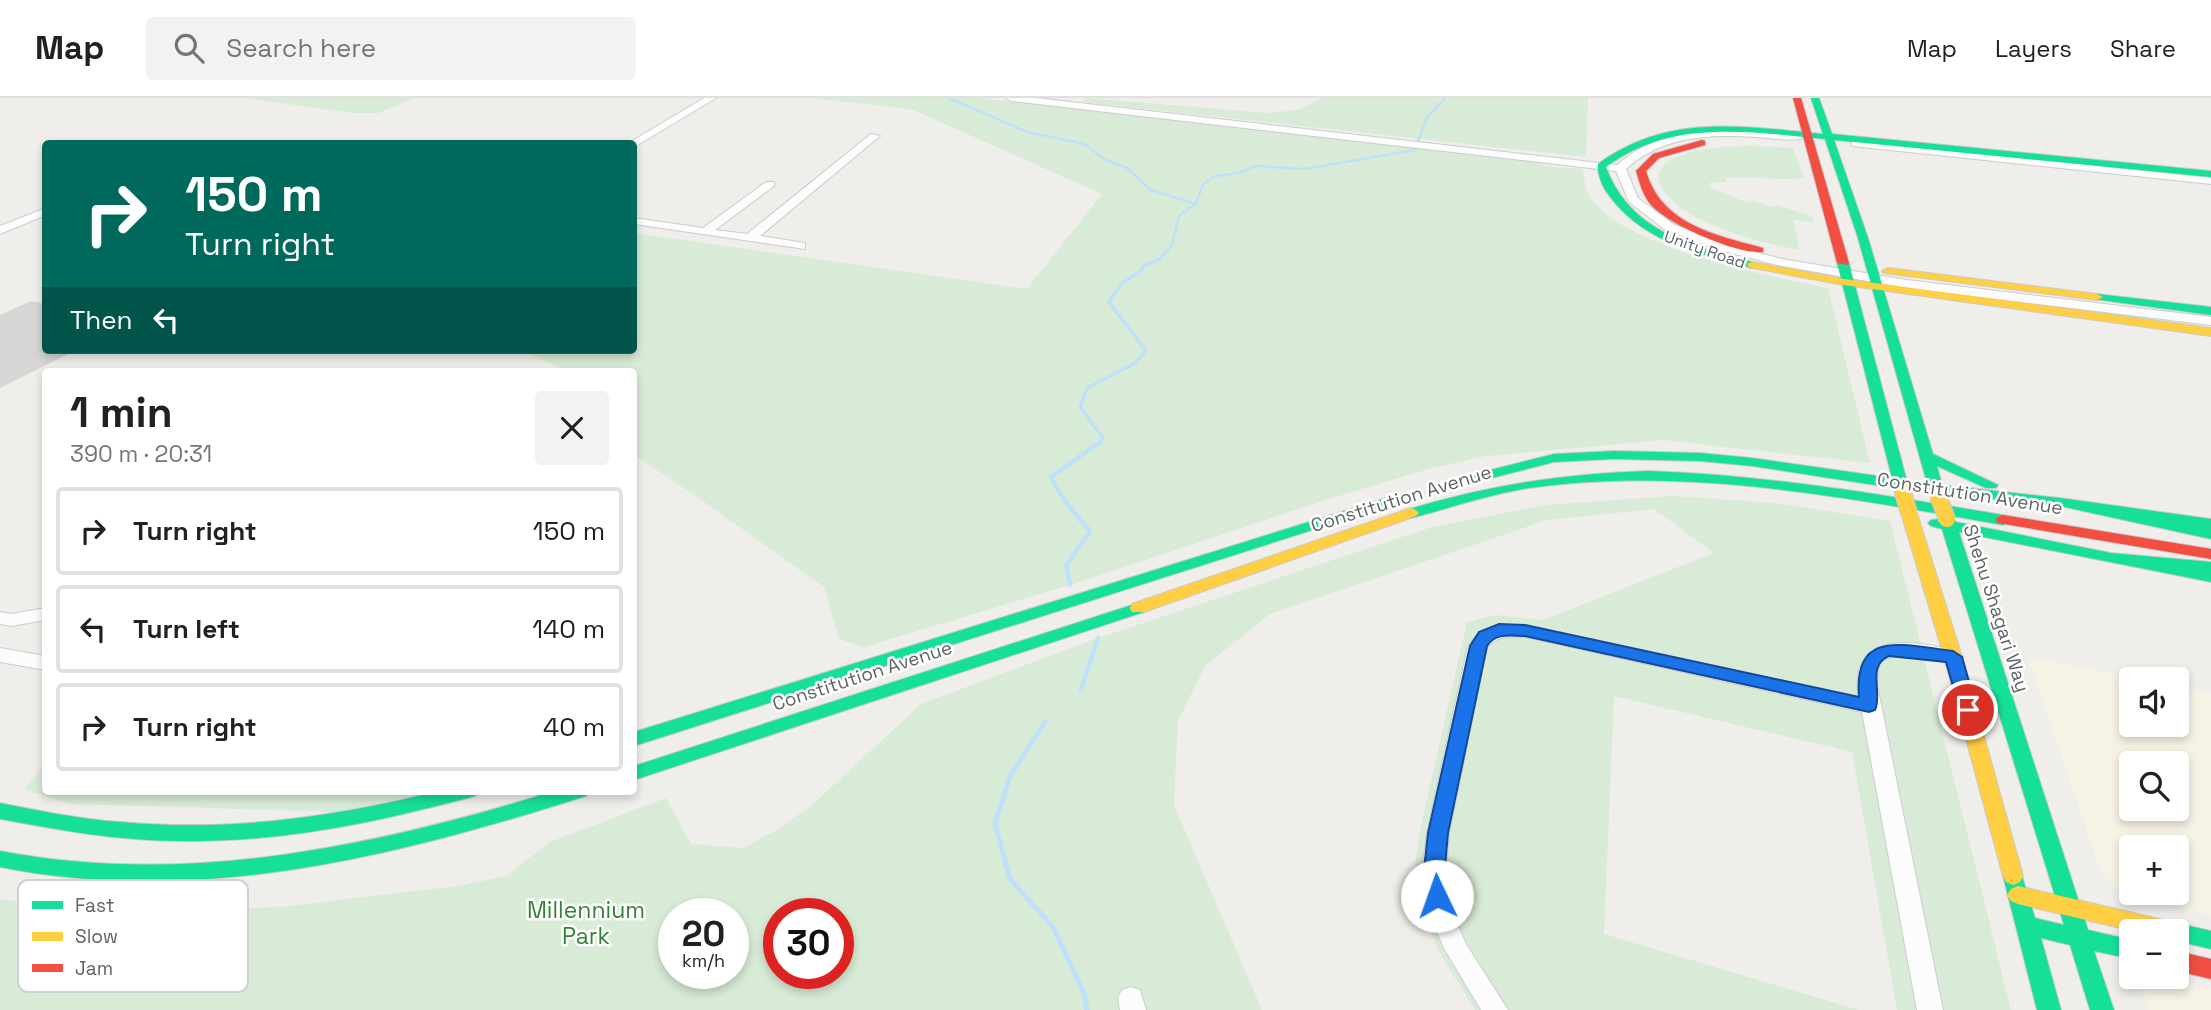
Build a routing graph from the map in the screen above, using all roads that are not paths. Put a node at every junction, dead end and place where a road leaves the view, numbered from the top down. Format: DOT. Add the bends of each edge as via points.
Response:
graph roads {
  1 [pos="711,98"];
  2 [pos="1011,98"];
  3 [pos="1797,98"];
  4 [pos="1815,98"];
  5 [pos="1023,99"];
  6 [pos="875,136"];
  7 [pos="1809,139"];
  8 [pos="637,141"];
  9 [pos="1830,141"];
  10 [pos="1601,166"];
  11 [pos="1620,168"];
  12 [pos="1641,171"];
  13 [pos="2211,174"];
  14 [pos="2211,181"];
  15 [pos="770,184"];
  16 [pos="2211,188"];
  17 [pos="42,213"];
  18 [pos="637,221"];
  19 [pos="0,230"];
  20 [pos="706,232"];
  21 [pos="749,239"];
  22 [pos="801,246"];
  23 [pos="1845,273"];
  24 [pos="1874,278"];
  25 [pos="2211,311"];
  26 [pos="2211,321"];
  27 [pos="2211,332"];
  28 [pos="1925,456"];
  29 [pos="1901,486"];
  30 [pos="1937,493"];
  31 [pos="1396,499"];
  32 [pos="2060,502"];
  33 [pos="1910,516"];
  34 [pos="1948,522"];
  35 [pos="2211,524"];
  36 [pos="1362,529"];
  37 [pos="2211,534"];
  38 [pos="2211,543"];
  39 [pos="2211,554"];
  40 [pos="2111,558"];
  41 [pos="2211,567"];
  42 [pos="1964,571"];
  43 [pos="2211,577"];
  44 [pos="42,615"];
  45 [pos="0,618"];
  46 [pos="0,655"];
  47 [pos="1953,657"];
  48 [pos="42,662"];
  49 [pos="1869,706"];
  50 [pos="637,738"];
  51 [pos="637,772"];
  52 [pos="452,795"];
  53 [pos="566,795"];
  54 [pos="0,811"];
  55 [pos="0,859"];
  56 [pos="2018,895"];
  57 [pos="2071,907"];
  58 [pos="2120,919"];
  59 [pos="2025,925"];
  60 [pos="2189,935"];
  61 [pos="2080,938"];
  62 [pos="2211,940"];
  63 [pos="2119,947"];
  64 [pos="2189,964"];
  65 [pos="2211,969"];
  66 [pos="1494,1010"];
  67 [pos="1930,1010"];
  68 [pos="2049,1010"];
  69 [pos="2102,1010"];
  1 -- 8 [label="street"];
  2 -- 5 [label="street"];
  3 -- 7 [label="main road"];
  4 -- 9 [label="main road, Shehu Shagari Way"];
  5 -- 10 [label="street"];
  6 -- 21 [label="street"];
  7 -- 9 [label="main road"];
  7 -- 10 [label="main road" via="1737,128 1676,131 1630,143"];
  7 -- 11 [label="street" via="1742,134 1680,138 1644,148"];
  7 -- 12 [label="main road" via="1691,144 1656,156"];
  7 -- 23 [label="main road"];
  9 -- 13 [label="main road"];
  9 -- 14 [label="street"];
  9 -- 16 [label="main road"];
  9 -- 24 [label="main road, Shehu Shagari Way"];
  10 -- 11 [label="street"];
  10 -- 23 [label="main road, Unity Road" via="1604,185 1618,203 1638,221 1675,240 1752,265"];
  11 -- 12 [label="street"];
  11 -- 23 [label="street, Unity Road" via="1622,185 1636,202 1688,235 1758,259"];
  12 -- 23 [label="main road, Unity Road" via="1648,197 1700,231"];
  15 -- 20 [label="street"];
  17 -- 19 [label="street"];
  18 -- 20 [label="street"];
  20 -- 21 [label="street"];
  21 -- 22 [label="street"];
  23 -- 24 [label="main road, Unity Road"];
  23 -- 29 [label="main road"];
  24 -- 25 [label="main road, Unity Road"];
  24 -- 26 [label="street, Unity Road"];
  24 -- 27 [label="main road, Unity Road"];
  24 -- 28 [label="main road, Shehu Shagari Way"];
  28 -- 30 [label="main road, Shehu Shagari Way"];
  28 -- 32 [label="main road" via="1973,479"];
  29 -- 30 [label="main road, Constitution Avenue"];
  29 -- 33 [label="main road, bridge"];
  29 -- 38 [label="main road, Constitution Avenue" via="1752,462 1641,456 1554,458 1475,479 1602,464 1724,469"];
  30 -- 32 [label="main road, Constitution Avenue"];
  30 -- 34 [label="main road, Shehu Shagari Way, bridge"];
  31 -- 50 [label="main road, Constitution Avenue"];
  32 -- 35 [label="main road"];
  32 -- 37 [label="main road, Constitution Avenue"];
  33 -- 34 [label="main road, Constitution Avenue"];
  33 -- 36 [label="main road, Constitution Avenue" via="1774,494 1612,487 1540,494"];
  33 -- 47 [label="main road"];
  34 -- 40 [label="main road, Constitution Avenue"];
  34 -- 42 [label="main road, Shehu Shagari Way"];
  36 -- 39 [label="main road, Constitution Avenue" via="1509,487 1577,479 1671,477 1815,490"];
  36 -- 51 [label="main road, Constitution Avenue"];
  40 -- 41 [label="main road, Constitution Avenue"];
  40 -- 42 [label="main road" via="1980,552"];
  40 -- 43 [label="main road"];
  42 -- 57 [label="main road, Shehu Shagari Way"];
  44 -- 45 [label="street"];
  46 -- 48 [label="street"];
  47 -- 49 [label="street" via="1888,650 1876,654 1867,685"];
  47 -- 56 [label="main road"];
  49 -- 66 [label="street" via="1525,631 1499,629 1485,636 1478,646 1433,878 1441,914 1457,950"];
  49 -- 67 [label="street"];
  52 -- 54 [label="main road" via="362,817 220,834 97,830"];
  53 -- 55 [label="main road" via="436,836 289,866 133,872"];
  56 -- 57 [label="main road"];
  56 -- 59 [label="main road"];
  57 -- 58 [label="main road"];
  57 -- 61 [label="main road, Shehu Shagari Way"];
  59 -- 61 [label="main road"];
  59 -- 68 [label="main road"];
  60 -- 62 [label="main road"];
  61 -- 63 [label="main road"];
  61 -- 69 [label="main road, Shehu Shagari Way"];
  64 -- 65 [label="main road"];
}
